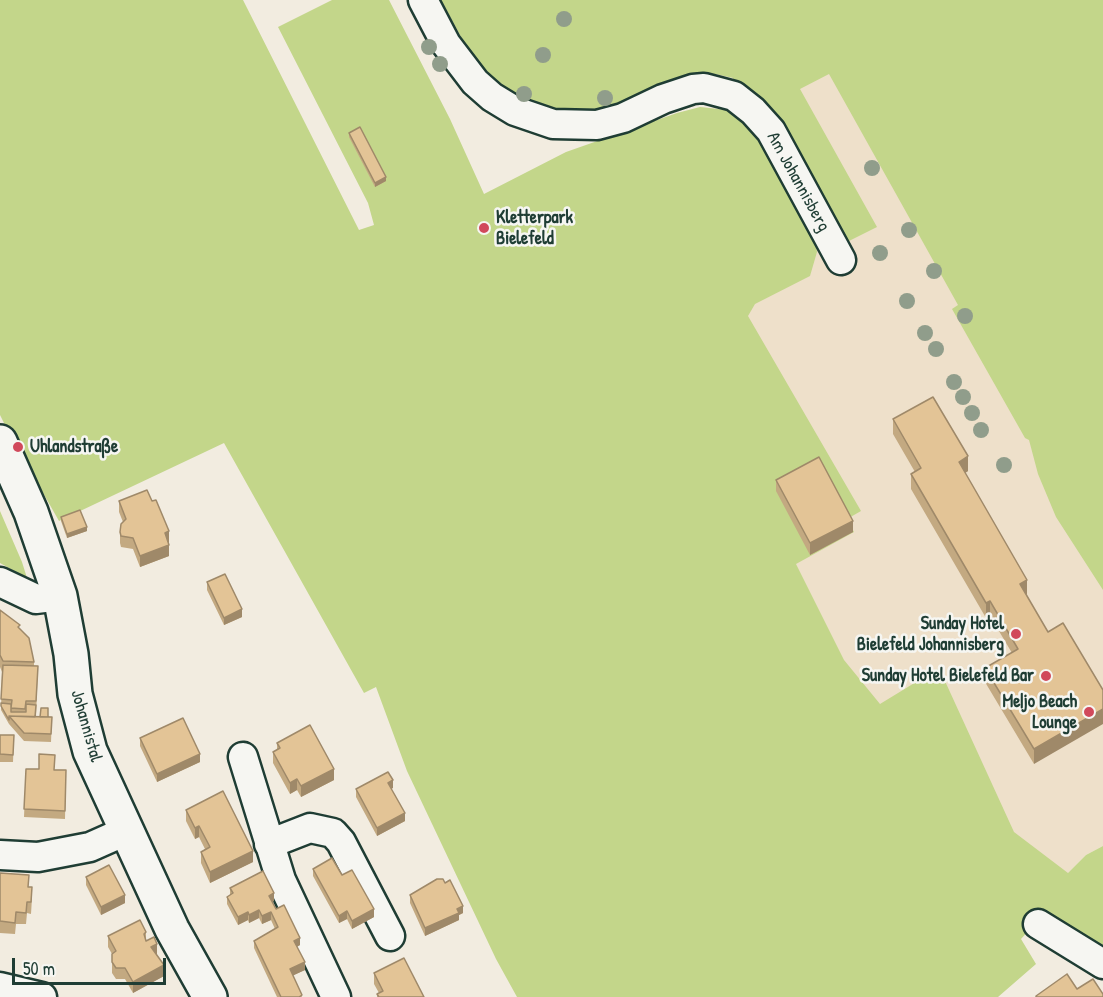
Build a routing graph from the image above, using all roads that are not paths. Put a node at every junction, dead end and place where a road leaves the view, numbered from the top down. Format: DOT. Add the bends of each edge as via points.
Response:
graph roads {
  1 [pos="423,0"];
  2 [pos="841,260"];
  3 [pos="0,442"];
  4 [pos="0,582"];
  5 [pos="60,596"];
  6 [pos="243,757"];
  7 [pos="126,831"];
  8 [pos="269,843"];
  9 [pos="0,855"];
  10 [pos="1038,924"];
  11 [pos="390,936"];
  12 [pos="1103,963"];
  13 [pos="0,987"];
  14 [pos="42,997"];
  15 [pos="210,997"];
  16 [pos="336,997"];
  1 -- 2 [label="street, Am Johannisberg" via="446,44 476,82 515,111 553,124 597,125 693,89 734,96 771,131"];
  3 -- 5 [label="main road, Johannistal" via="31,512"];
  4 -- 5 [label="street" via="36,599"];
  5 -- 7 [label="main road, Johannistal" via="81,724"];
  6 -- 8 [label="street"];
  7 -- 9 [label="street" via="90,847 38,857"];
  7 -- 15 [label="main road, Johannistal" via="172,929"];
  8 -- 11 [label="street" via="310,828 333,833"];
  8 -- 16 [label="street" via="281,880"];
  10 -- 12 [label="street"];
  13 -- 14 [label="street"];
}
